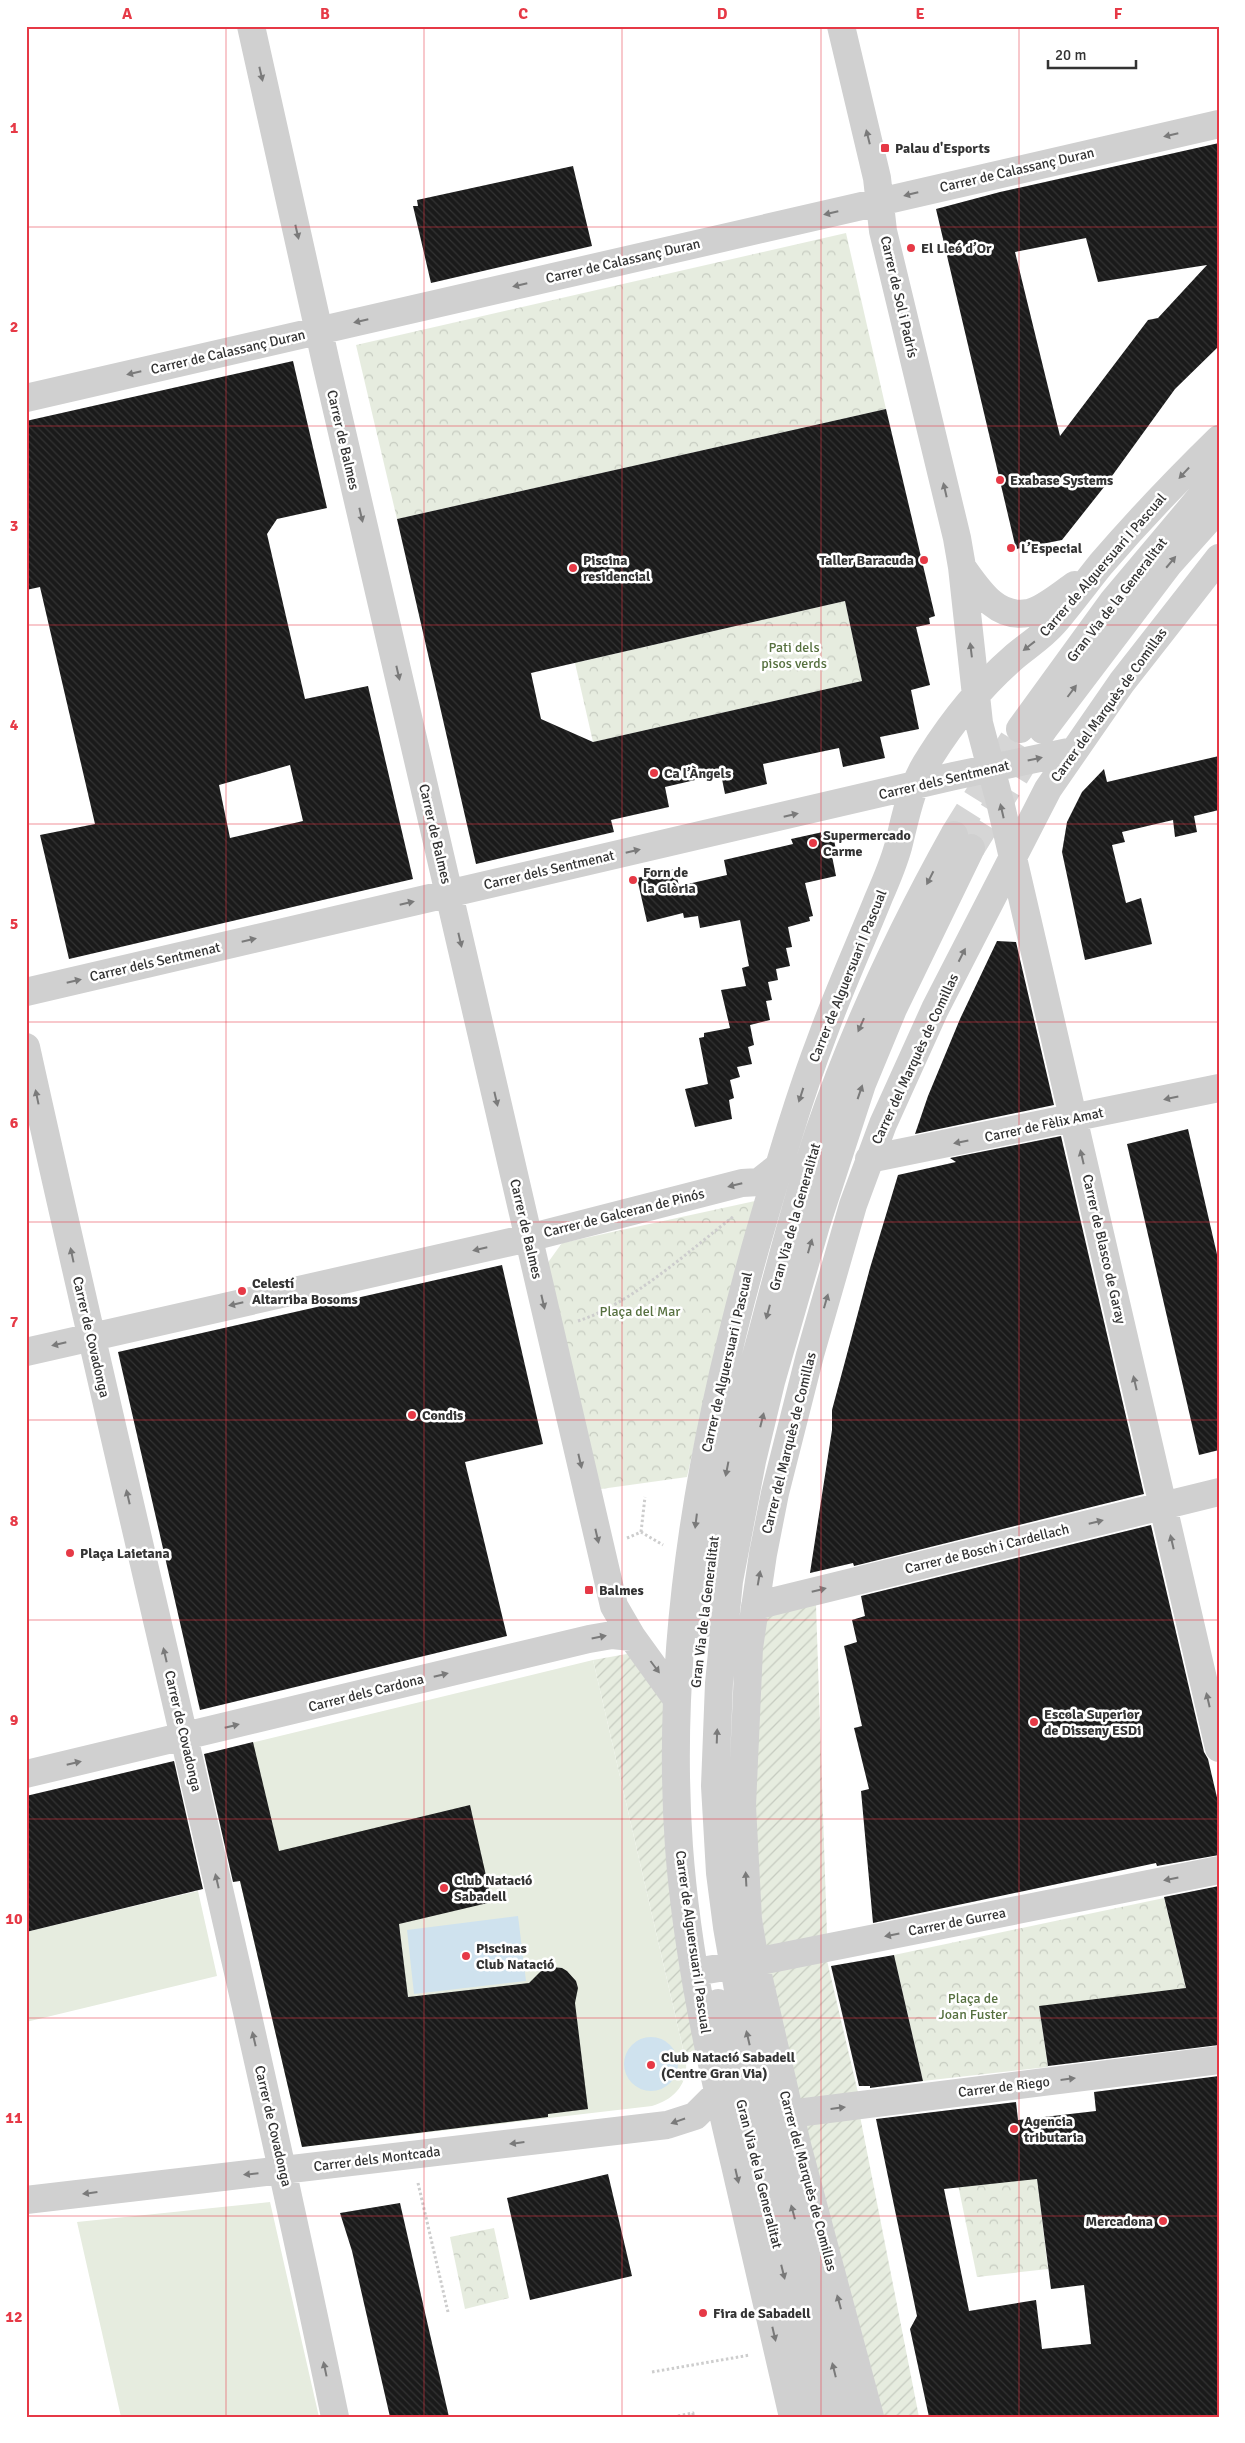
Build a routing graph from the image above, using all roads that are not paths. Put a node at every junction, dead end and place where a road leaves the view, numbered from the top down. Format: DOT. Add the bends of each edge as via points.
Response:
graph roads {
  1 [pos="251,26"];
  2 [pos="841,26"];
  3 [pos="1219,124"];
  4 [pos="879,202"];
  5 [pos="318,331"];
  6 [pos="26,398"];
  7 [pos="1219,439"];
  8 [pos="1219,475"];
  9 [pos="1219,508"];
  10 [pos="1219,558"];
  11 [pos="1101,564"];
  12 [pos="962,567"];
  13 [pos="976,698"];
  14 [pos="1073,751"];
  15 [pos="989,759"];
  16 [pos="913,788"];
  17 [pos="1013,858"];
  18 [pos="449,893"];
  19 [pos="26,992"];
  20 [pos="26,1046"];
  21 [pos="1219,1088"];
  22 [pos="1074,1119"];
  23 [pos="869,1159"];
  24 [pos="778,1167"];
  25 [pos="528,1238"];
  26 [pos="91,1337"];
  27 [pos="26,1352"];
  28 [pos="1219,1492"];
  29 [pos="1164,1506"];
  30 [pos="755,1606"];
  31 [pos="632,1637"];
  32 [pos="748,1657"];
  33 [pos="676,1698"];
  34 [pos="184,1737"];
  35 [pos="1219,1748"];
  36 [pos="26,1774"];
  37 [pos="719,1863"];
  38 [pos="1219,1870"];
  39 [pos="724,1967"];
  40 [pos="1219,2060"];
  41 [pos="727,2092"];
  42 [pos="789,2114"];
  43 [pos="284,2170"];
  44 [pos="26,2200"];
  45 [pos="335,2417"];
  46 [pos="793,2417"];
  47 [pos="820,2417"];
  48 [pos="846,2417"];
  49 [pos="870,2417"];
  1 -- 5 [label="street, Carrer de Balmes, one-way"];
  4 -- 2 [label="street, Carrer de Sol i Padrís, one-way" via="877,178"];
  3 -- 4 [label="street, Carrer de Calassanç Duran, one-way"];
  4 -- 5 [label="street, Carrer de Calassanç Duran, one-way"];
  12 -- 4 [label="street, Carrer de Sol i Padrís, one-way" via="883,231"];
  5 -- 6 [label="street, Carrer de Calassanç Duran, one-way"];
  5 -- 18 [label="street, Carrer de Balmes, one-way"];
  7 -- 11 [label="street, Carrer de Alguersuari I Pascual, one-way"];
  8 -- 9 [label="street, Gran Via de la Generalitat, one-way" via="1113,601 1031,729"];
  10 -- 14 [label="street, Carrer del Marquès de Comillas" via="1122,682"];
  11 -- 12 [label="street, Carrer de Sol i Padrís" via="1078,583 1029,613 995,607"];
  11 -- 13 [label="street, Carrer de Alguersuari I Pascual, one-way" via="1051,627 1013,658"];
  13 -- 12 [label="street, Carrer de Sol i Padrís, one-way"];
  13 -- 15 [label="street, Carrer de Sol i Padrís"];
  13 -- 16 [label="street, Carrer de Alguersuari I Pascual" via="928,759"];
  15 -- 14 [label="street, Carrer dels Sentmenat, one-way"];
  14 -- 17 [label="street, Carrer del Marquès de Comillas" via="1035,811"];
  15 -- 16 [label="street, Carrer dels Sentmenat"];
  17 -- 15 [label="street, Carrer de Blasco de Garay, one-way"];
  18 -- 16 [label="street, Carrer dels Sentmenat, one-way"];
  16 -- 24 [label="street, Carrer de Alguersuari I Pascual, one-way" via="893,865 822,1035"];
  17 -- 22 [label="street, Carrer de Blasco de Garay"];
  23 -- 17 [label="street, Carrer del Marquès de Comillas, one-way" via="935,1009"];
  19 -- 18 [label="street, Carrer dels Sentmenat, one-way"];
  18 -- 25 [label="street, Carrer de Balmes, one-way"];
  26 -- 20 [label="street, Carrer de Covadonga, one-way"];
  21 -- 22 [label="street, Carrer de Fèlix Amat, one-way"];
  22 -- 23 [label="street, Carrer de Fèlix Amat, one-way"];
  29 -- 22 [label="street, Carrer de Blasco de Garay, one-way"];
  30 -- 23 [label="street, Carrer del Marquès de Comillas, one-way" via="777,1484 813,1346"];
  24 -- 25 [label="street, Carrer de Galceran de Pinós, one-way" via="759,1182 742,1183"];
  24 -- 33 [label="street, Carrer de Alguersuari I Pascual, one-way" via="740,1300 713,1415 699,1495"];
  25 -- 26 [label="street, Carrer de Galceran de Pinós, one-way"];
  25 -- 31 [label="street, Carrer de Balmes, one-way" via="614,1606"];
  26 -- 27 [label="street, Carrer de Galceran de Pinós, one-way"];
  34 -- 26 [label="street, Carrer de Covadonga, one-way"];
  28 -- 29 [label="street, Carrer de Bosch i Cardellach"];
  30 -- 29 [label="street, Carrer de Bosch i Cardellach, one-way"];
  35 -- 29 [label="street, Carrer de Blasco de Garay, one-way"];
  30 -- 32 [label="street, Carrer del Marquès de Comillas"];
  31 -- 33 [label="street, one-way"];
  34 -- 31 [label="street, Carrer dels Cardona, one-way" via="590,1639 612,1635"];
  32 -- 37 [label="street"];
  39 -- 32 [label="street, Carrer del Marquès de Comillas, one-way" via="748,1919 742,1806"];
  33 -- 39 [label="street, Carrer de Alguersuari I Pascual" via="675,1748 682,1888"];
  36 -- 34 [label="street, Carrer dels Cardona, one-way"];
  43 -- 34 [label="street, Carrer de Covadonga, one-way"];
  37 -- 39 [label="street"];
  37 -- 39 [label="street, Gran Via de la Generalitat, one-way" via="715,1786 718,1692 729,1580 752,1461 771,1382 827,1190 862,1084 962,842 932,875 849,1052 787,1238 732,1442 702,1614 694,1702 692,1790 701,1900"];
  38 -- 39 [label="street, Carrer de Gurrea, one-way"];
  39 -- 41 [label="street, Carrer de Alguersuari I Pascual"];
  39 -- 42 [label="street, Carrer del Marquès de Comillas"];
  48 -- 39 [label="street, Gran Via de la Generalitat, one-way" via="746,2035"];
  42 -- 40 [label="street, Carrer de Riego, one-way"];
  41 -- 43 [label="street, Carrer dels Montcada, one-way" via="695,2116 667,2125"];
  41 -- 46 [label="street, one-way" via="726,2129"];
  41 -- 47 [label="street, Gran Via de la Generalitat, one-way"];
  49 -- 42 [label="street, Carrer del Marquès de Comillas, one-way"];
  43 -- 44 [label="street, Carrer dels Montcada, one-way"];
  45 -- 43 [label="street, Carrer de Covadonga, one-way"];
}
